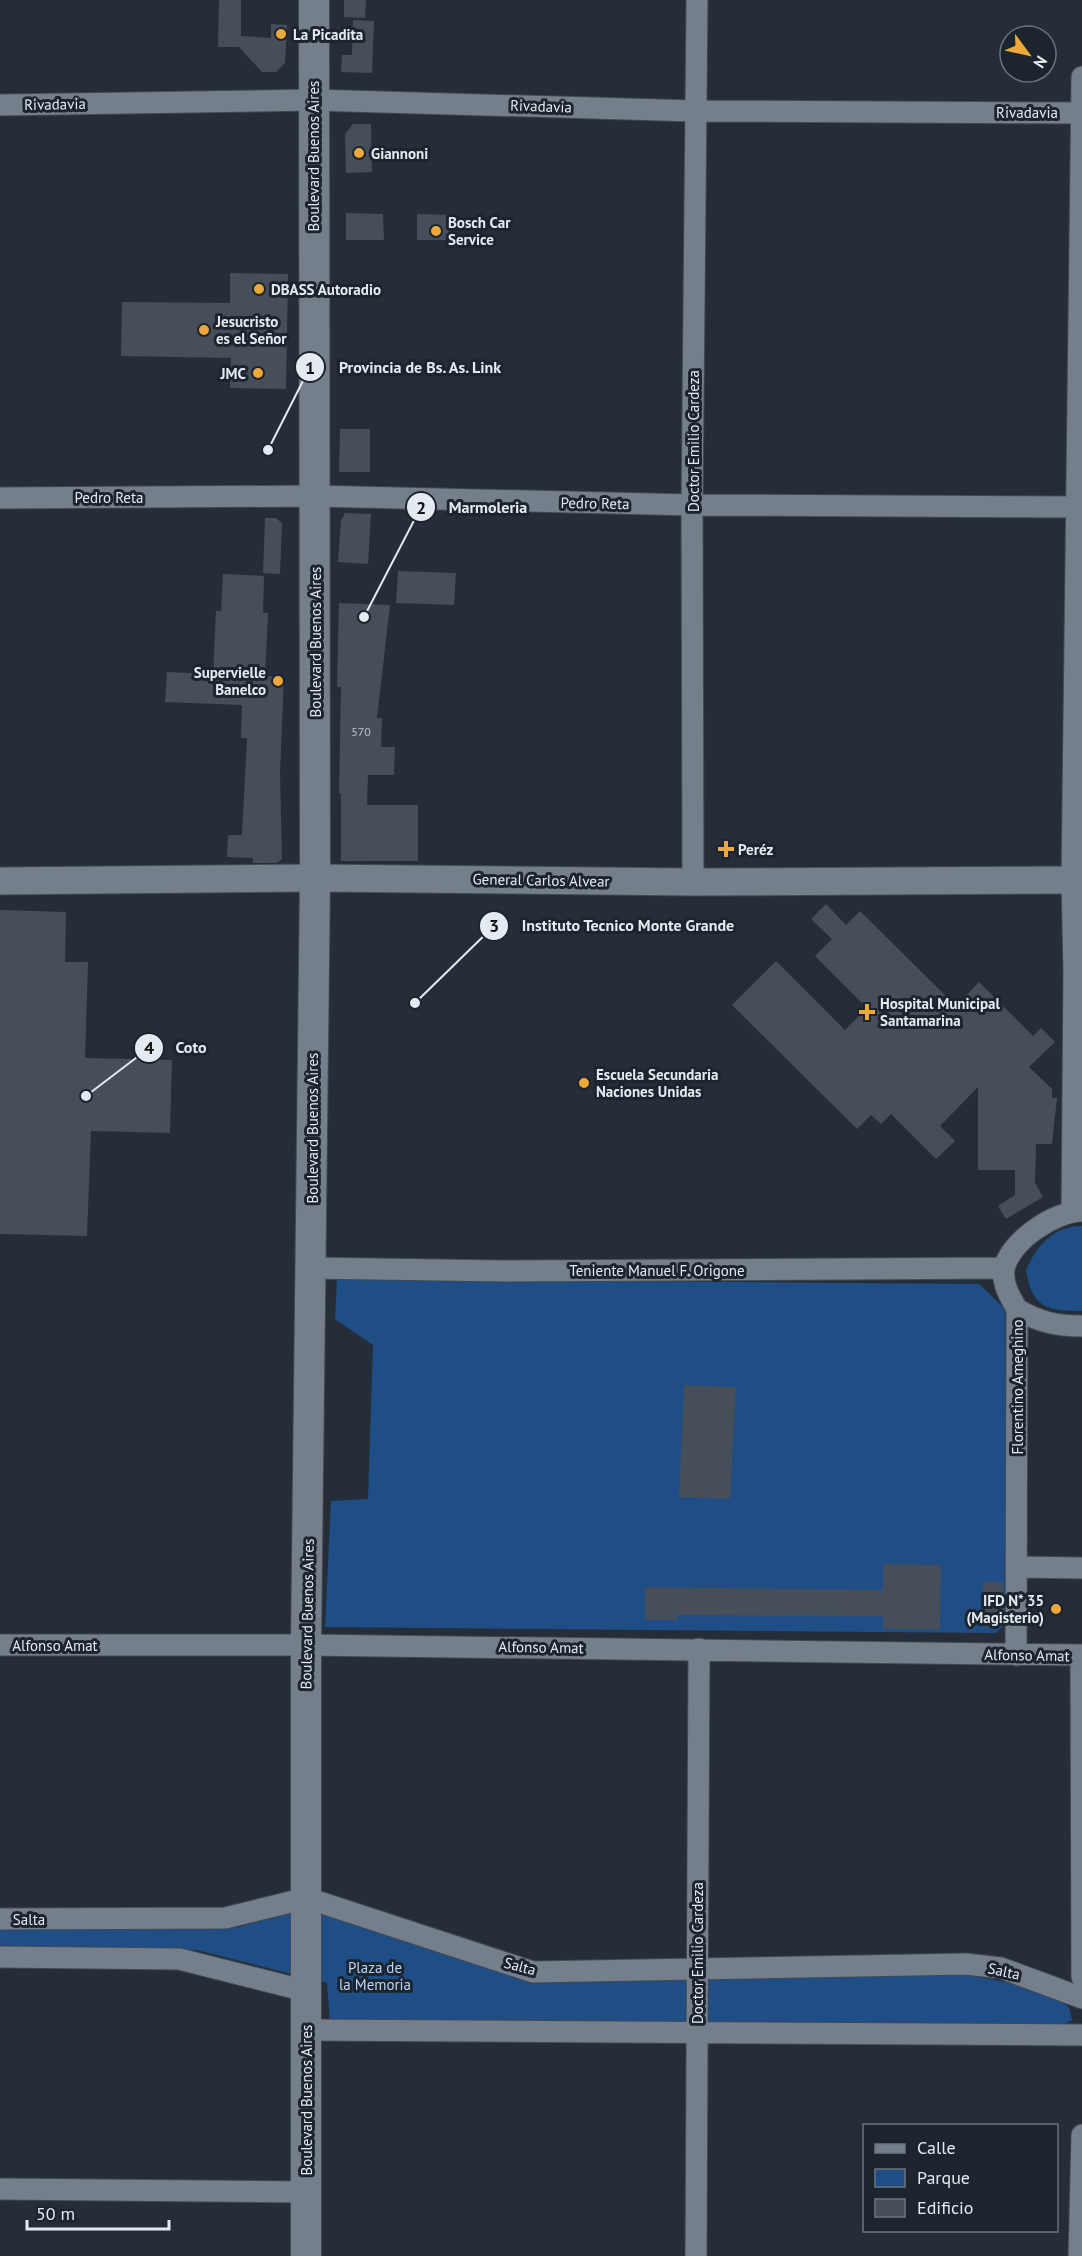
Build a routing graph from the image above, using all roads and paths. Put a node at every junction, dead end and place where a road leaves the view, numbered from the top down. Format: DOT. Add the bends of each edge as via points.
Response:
graph roads {
  1 [pos="314,0"];
  2 [pos="696,0"];
  3 [pos="1082,77"];
  4 [pos="313,99"];
  5 [pos="0,105"];
  6 [pos="696,111"];
  7 [pos="1082,113"];
  8 [pos="315,496"];
  9 [pos="0,498"];
  10 [pos="692,505"];
  11 [pos="1080,507"];
  12 [pos="315,878"];
  13 [pos="1077,880"];
  14 [pos="0,881"];
  15 [pos="693,882"];
  16 [pos="1078,971"];
  17 [pos="1077,1211"];
  18 [pos="311,1268"];
  19 [pos="1004,1268"];
  20 [pos="1017,1309"];
  21 [pos="1082,1326"];
  22 [pos="1017,1567"];
  23 [pos="1082,1568"];
  24 [pos="0,1645"];
  25 [pos="306,1645"];
  26 [pos="699,1649"];
  27 [pos="1016,1655"];
  28 [pos="1082,1655"];
  29 [pos="307,1898"];
  30 [pos="0,1920"];
  31 [pos="0,1958"];
  32 [pos="697,1968"];
  33 [pos="1082,1977"];
  34 [pos="306,1991"];
  35 [pos="1082,1998"];
  36 [pos="306,2030"];
  37 [pos="697,2032"];
  38 [pos="1082,2035"];
  39 [pos="1082,2135"];
  40 [pos="0,2189"];
  41 [pos="306,2192"];
  42 [pos="306,2256"];
  43 [pos="696,2256"];
  44 [pos="1079,2256"];
  1 -- 4 [label="main road, Boulevard Buenos Aires"];
  2 -- 6 [label="street, Doctor Emilio Cardeza"];
  3 -- 7 [label="street"];
  4 -- 5 [label="street, Rivadavia"];
  4 -- 6 [label="street, Rivadavia"];
  4 -- 8 [label="main road, Boulevard Buenos Aires"];
  6 -- 7 [label="street, Rivadavia"];
  6 -- 10 [label="street, Doctor Emilio Cardeza"];
  7 -- 11 [label="street"];
  8 -- 9 [label="street, Pedro Reta"];
  8 -- 10 [label="street, Pedro Reta"];
  8 -- 12 [label="main road, Boulevard Buenos Aires"];
  10 -- 11 [label="street, Pedro Reta"];
  10 -- 15 [label="street, Doctor Emilio Cardeza"];
  11 -- 13 [label="street"];
  12 -- 14 [label="street, General Carlos Alvear"];
  12 -- 15 [label="street, General Carlos Alvear"];
  12 -- 18 [label="main road, Boulevard Buenos Aires"];
  13 -- 15 [label="street, General Carlos Alvear"];
  13 -- 16 [label="street"];
  16 -- 17 [label="street"];
  17 -- 19 [label="street" via="1055,1216 1036,1228 1008,1257"];
  18 -- 19 [label="street, Teniente Manuel F. Origone"];
  18 -- 25 [label="main road, Boulevard Buenos Aires"];
  19 -- 20 [label="street, Florentino Ameghino" via="1004,1282"];
  20 -- 21 [label="street" via="1049,1324"];
  20 -- 22 [label="street, Florentino Ameghino"];
  22 -- 23 [label="street"];
  22 -- 27 [label="street, Florentino Ameghino"];
  24 -- 25 [label="street, Alfonso Amat"];
  25 -- 26 [label="street, Alfonso Amat"];
  25 -- 29 [label="main road, Boulevard Buenos Aires"];
  26 -- 27 [label="street, Alfonso Amat"];
  26 -- 32 [label="street, Doctor Emilio Cardeza"];
  27 -- 28 [label="street, Alfonso Amat"];
  28 -- 33 [label="street"];
  29 -- 30 [label="street, Salta" via="225,1918"];
  29 -- 32 [label="street, Salta" via="533,1972"];
  29 -- 34 [label="main road, Boulevard Buenos Aires"];
  31 -- 34 [label="street" via="179,1959"];
  32 -- 35 [label="street, Salta" via="966,1964 1011,1971"];
  32 -- 37 [label="street, Doctor Emilio Cardeza"];
  34 -- 36 [label="main road, Boulevard Buenos Aires"];
  36 -- 37 [label="street"];
  36 -- 41 [label="main road, Boulevard Buenos Aires"];
  37 -- 38 [label="street"];
  37 -- 43 [label="street, Doctor Emilio Cardeza"];
  39 -- 44 [label="street"];
  40 -- 41 [label="street"];
  41 -- 42 [label="main road, Boulevard Buenos Aires"];
}
